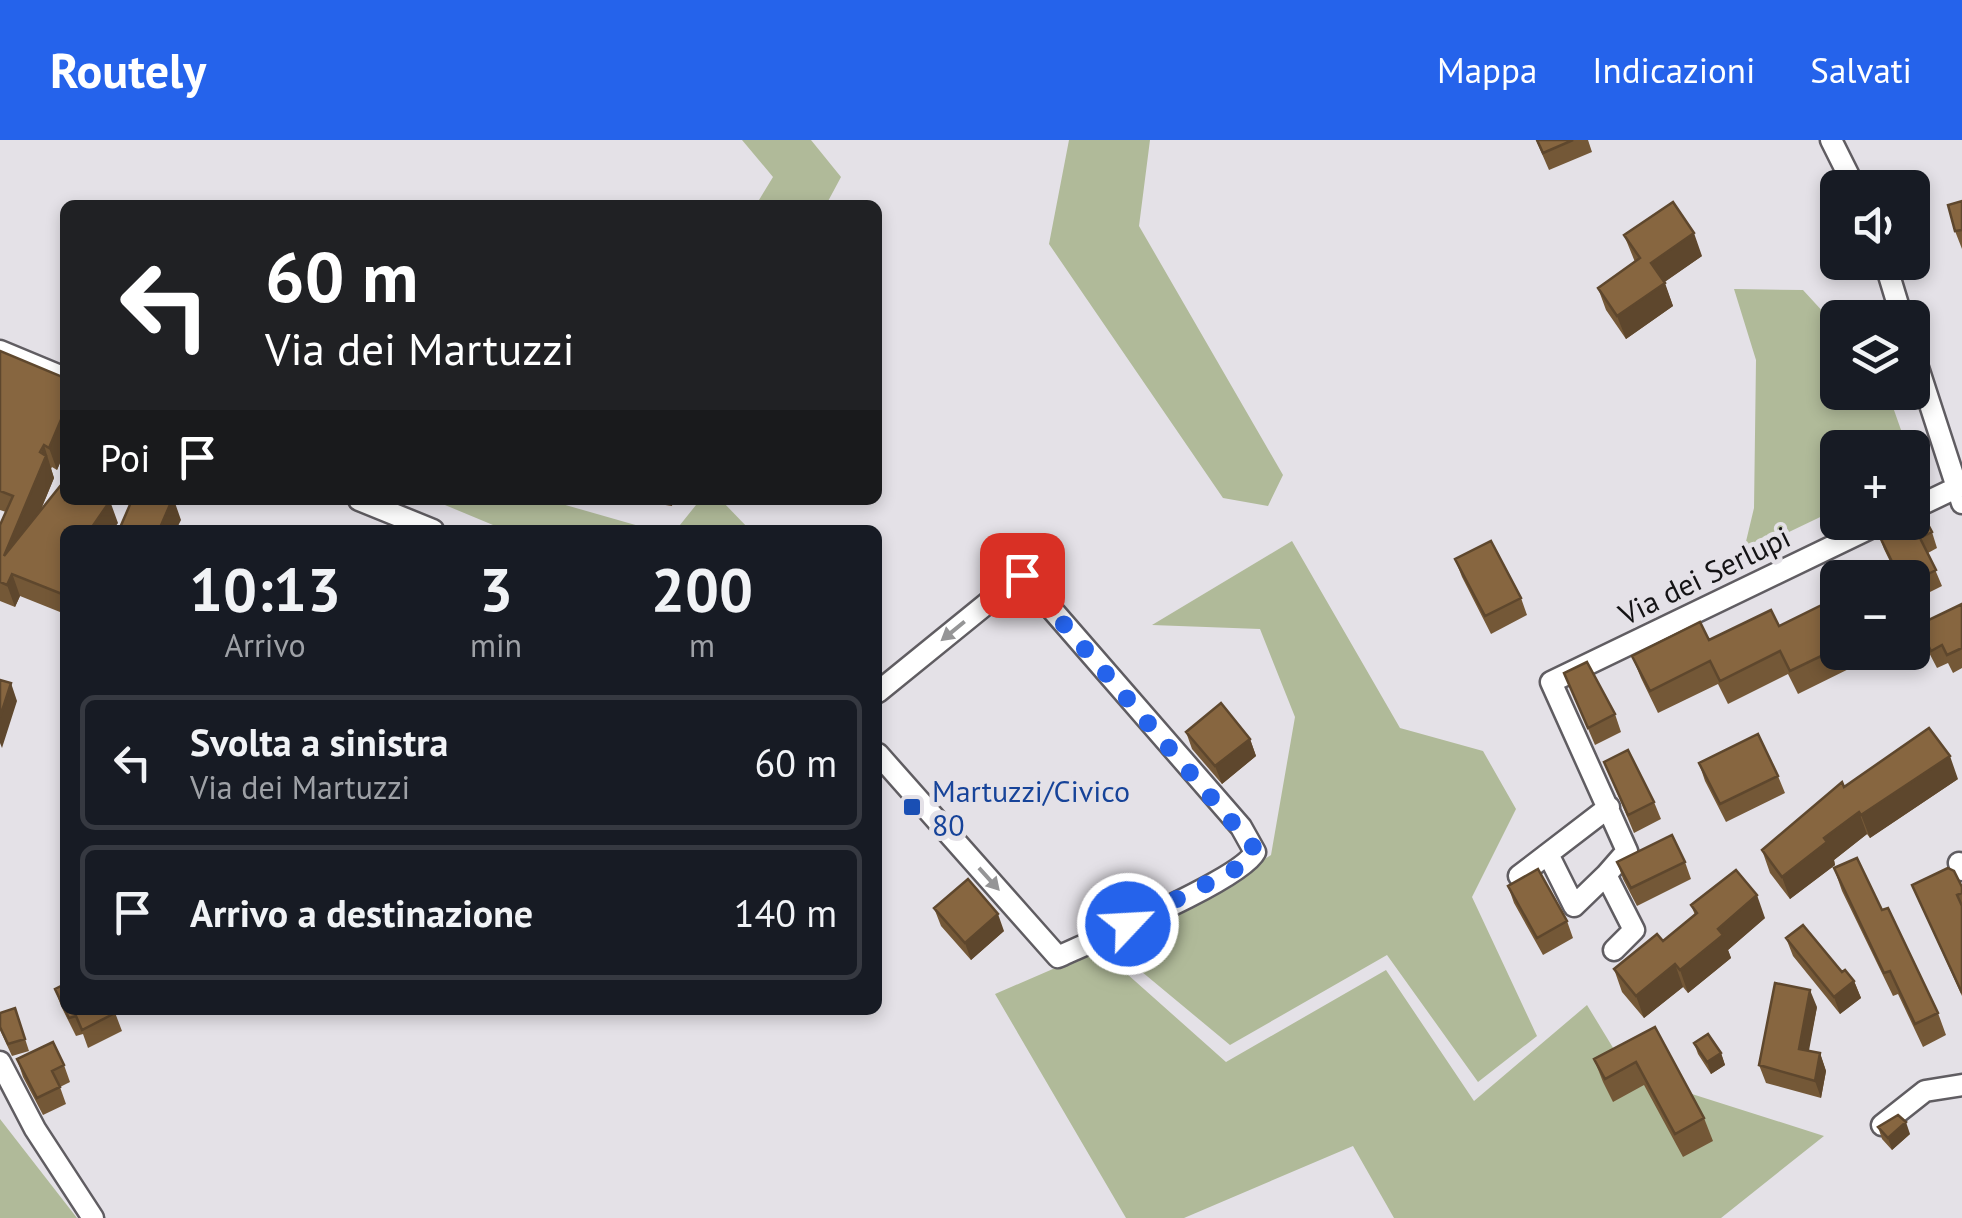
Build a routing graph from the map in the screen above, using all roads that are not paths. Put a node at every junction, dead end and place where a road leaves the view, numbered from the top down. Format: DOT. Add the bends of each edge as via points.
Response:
graph roads {
  1 [pos="1831,140"];
  2 [pos="1845,170"];
  3 [pos="0,350"];
  4 [pos="60,376"];
  5 [pos="1930,406"];
  6 [pos="1959,496"];
  7 [pos="1930,504"];
  8 [pos="372,505"];
  9 [pos="420,525"];
  10 [pos="1846,540"];
  11 [pos="882,689"];
  12 [pos="882,758"];
  13 [pos="1609,808"];
  14 [pos="1548,856"];
  15 [pos="1606,875"];
  16 [pos="1519,876"];
  17 [pos="1614,950"];
  18 [pos="0,1062"];
  19 [pos="1962,1085"];
  20 [pos="1882,1126"];
  21 [pos="93,1218"];
  1 -- 2 [label="street"];
  3 -- 4 [label="street"];
  5 -- 6 [label="street"];
  6 -- 7 [label="street"];
  8 -- 9 [label="street"];
  10 -- 13 [label="street, Via dei Serlupi" via="1550,682"];
  12 -- 11 [label="street, one-way" via="1058,956 1219,880 1255,852 1022,575"];
  13 -- 14 [label="street"];
  13 -- 15 [label="street" via="1626,851"];
  14 -- 15 [label="street" via="1574,906"];
  14 -- 16 [label="street"];
  15 -- 17 [label="street" via="1634,930"];
  18 -- 21 [label="street"];
  19 -- 20 [label="street" via="1925,1091"];
}
